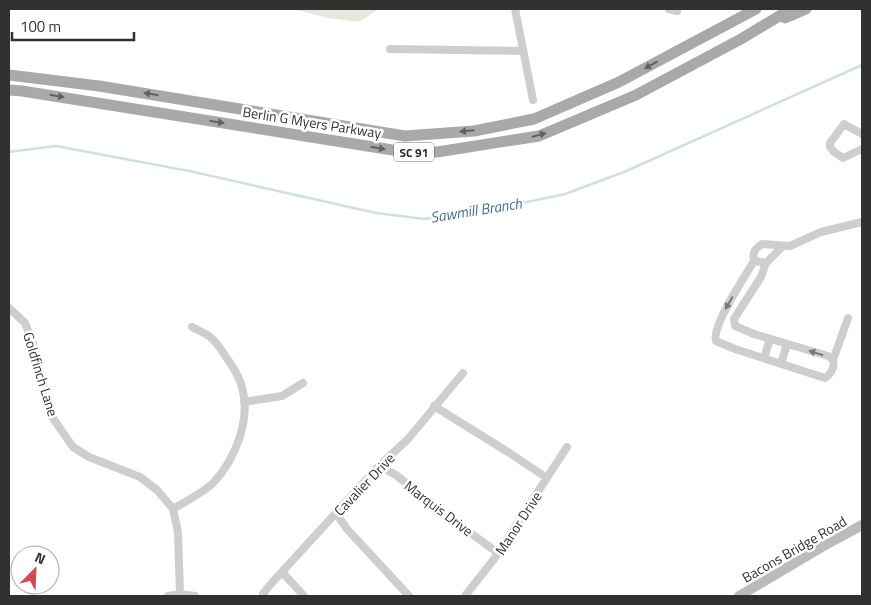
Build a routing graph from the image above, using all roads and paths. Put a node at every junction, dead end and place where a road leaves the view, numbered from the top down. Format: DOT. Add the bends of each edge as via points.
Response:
graph roads {
  1 [pos="515,9"];
  2 [pos="740,9"];
  3 [pos="756,9"];
  4 [pos="791,9"];
  5 [pos="806,9"];
  6 [pos="741,39"];
  7 [pos="390,49"];
  8 [pos="523,51"];
  9 [pos="671,54"];
  10 [pos="9,74"];
  11 [pos="9,90"];
  12 [pos="533,100"];
  13 [pos="862,134"];
  14 [pos="405,136"];
  15 [pos="862,149"];
  16 [pos="405,152"];
  17 [pos="862,222"];
  18 [pos="783,246"];
  19 [pos="754,261"];
  20 [pos="766,263"];
  21 [pos="9,308"];
  22 [pos="848,318"];
  23 [pos="192,327"];
  24 [pos="770,339"];
  25 [pos="787,344"];
  26 [pos="764,358"];
  27 [pos="833,360"];
  28 [pos="781,364"];
  29 [pos="463,373"];
  30 [pos="303,383"];
  31 [pos="244,402"];
  32 [pos="434,406"];
  33 [pos="566,447"];
  34 [pos="378,467"];
  35 [pos="547,478"];
  36 [pos="173,510"];
  37 [pos="336,513"];
  38 [pos="862,525"];
  39 [pos="498,552"];
  40 [pos="282,572"];
  41 [pos="180,594"];
  42 [pos="264,594"];
  43 [pos="168,596"];
  44 [pos="195,596"];
  45 [pos="304,596"];
  46 [pos="409,596"];
  47 [pos="465,596"];
  48 [pos="740,596"];
  1 -- 8 [label="street"];
  2 -- 9 [label="main road"];
  3 -- 9 [label="main road, Berlin G Myers Parkway / SC 91"];
  4 -- 6 [label="main road, Berlin G Myers Parkway / SC 91"];
  5 -- 6 [label="main road"];
  16 -- 6 [label="main road, Berlin G Myers Parkway / SC 91, one-way" via="437,152 539,136 636,95"];
  7 -- 8 [label="street"];
  8 -- 12 [label="street"];
  9 -- 14 [label="main road, Berlin G Myers Parkway / SC 91, one-way" via="619,82 534,119 474,131"];
  14 -- 10 [label="main road, Berlin G Myers Parkway / SC 91, one-way"];
  11 -- 16 [label="main road, Berlin G Myers Parkway / SC 91, one-way"];
  13 -- 15 [label="street" via="844,124 830,143 834,152 843,158"];
  14 -- 16 [label="main road"];
  17 -- 18 [label="street" via="835,227"];
  18 -- 19 [label="street" via="762,244 753,254"];
  18 -- 20 [label="street"];
  19 -- 20 [label="street"];
  19 -- 26 [label="street, one-way" via="726,309 715,338 719,343"];
  20 -- 24 [label="street" via="734,323 738,328"];
  21 -- 36 [label="street, Goldfinch Lane" via="25,323 50,414 73,447 89,457 140,477 157,490"];
  22 -- 27 [label="street"];
  23 -- 31 [label="street" via="210,337 224,352 242,387"];
  24 -- 25 [label="street"];
  24 -- 26 [label="street"];
  27 -- 25 [label="street, one-way"];
  25 -- 28 [label="street"];
  26 -- 28 [label="street"];
  27 -- 28 [label="street" via="832,371 825,378"];
  29 -- 32 [label="street, Cavalier Drive"];
  30 -- 31 [label="street" via="282,396"];
  31 -- 36 [label="street" via="239,438 226,468 212,484"];
  32 -- 34 [label="street, Cavalier Drive" via="408,439"];
  32 -- 35 [label="street"];
  33 -- 35 [label="street, Manor Drive"];
  34 -- 37 [label="street, Cavalier Drive"];
  34 -- 39 [label="street, Marquis Drive" via="396,475"];
  35 -- 39 [label="street, Manor Drive"];
  36 -- 41 [label="street, Goldfinch Lane" via="178,532"];
  37 -- 40 [label="street, Cavalier Drive"];
  37 -- 46 [label="street"];
  38 -- 48 [label="main road, Bacons Bridge Road"];
  39 -- 47 [label="street, Manor Drive"];
  40 -- 42 [label="street, Cavalier Drive"];
  40 -- 45 [label="street"];
  41 -- 43 [label="street"];
  41 -- 44 [label="street"];
}
